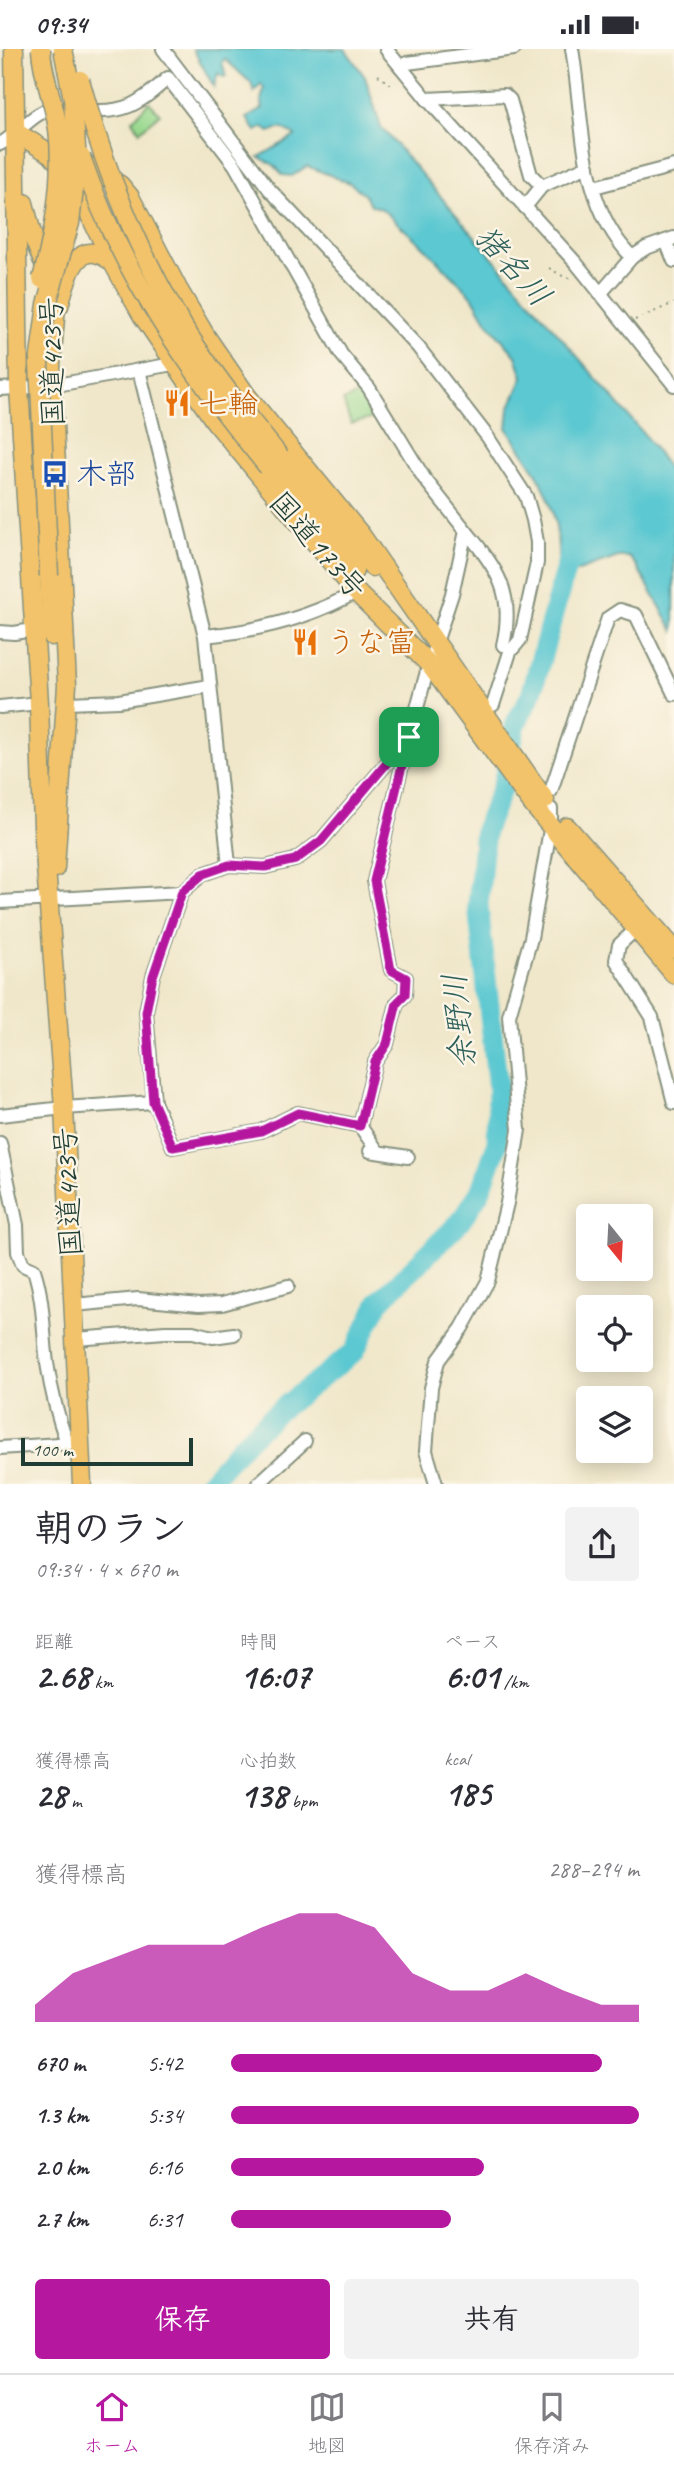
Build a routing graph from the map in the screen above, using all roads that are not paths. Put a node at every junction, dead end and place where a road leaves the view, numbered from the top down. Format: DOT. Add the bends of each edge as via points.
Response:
graph roads {
  1 [pos="15,49"];
  2 [pos="41,49"];
  3 [pos="49,49"];
  4 [pos="63,49"];
  5 [pos="73,49"];
  6 [pos="163,49"];
  7 [pos="386,49"];
  8 [pos="514,49"];
  9 [pos="572,49"];
  10 [pos="465,52"];
  11 [pos="400,66"];
  12 [pos="427,99"];
  13 [pos="17,133"];
  14 [pos="0,144"];
  15 [pos="588,166"];
  16 [pos="674,166"];
  17 [pos="542,186"];
  18 [pos="594,187"];
  19 [pos="525,207"];
  20 [pos="670,240"];
  21 [pos="632,257"];
  22 [pos="674,261"];
  23 [pos="113,263"];
  24 [pos="600,294"];
  25 [pos="55,320"];
  26 [pos="173,364"];
  27 [pos="139,370"];
  28 [pos="674,385"];
  29 [pos="51,386"];
  30 [pos="19,388"];
  31 [pos="0,389"];
  32 [pos="274,462"];
  33 [pos="466,531"];
  34 [pos="356,592"];
  35 [pos="33,630"];
  36 [pos="0,632"];
  37 [pos="205,636"];
  38 [pos="431,636"];
  39 [pos="503,645"];
  40 [pos="424,659"];
  41 [pos="210,686"];
  42 [pos="674,694"];
  43 [pos="39,703"];
  44 [pos="66,703"];
  45 [pos="493,705"];
  46 [pos="0,707"];
  47 [pos="490,734"];
  48 [pos="409,737"];
  49 [pos="61,789"];
  50 [pos="545,804"];
  51 [pos="43,827"];
  52 [pos="229,865"];
  53 [pos="182,892"];
  54 [pos="50,900"];
  55 [pos="0,902"];
  56 [pos="642,923"];
  57 [pos="674,949"];
  58 [pos="674,974"];
  59 [pos="153,1102"];
  60 [pos="674,1103"];
  61 [pos="64,1108"];
  62 [pos="0,1115"];
  63 [pos="360,1126"];
  64 [pos="0,1143"];
  65 [pos="408,1157"];
  66 [pos="289,1286"];
  67 [pos="74,1305"];
  68 [pos="233,1333"];
  69 [pos="76,1339"];
  70 [pos="305,1441"];
  71 [pos="74,1443"];
  72 [pos="0,1448"];
  73 [pos="82,1484"];
  74 [pos="258,1484"];
  75 [pos="436,1484"];
  1 -- 13 [label="highway"];
  2 -- 51 [label="highway, bridge" via="58,129 59,179 54,232 34,314 29,364 48,739"];
  3 -- 32 [label="highway, bridge" via="86,171 138,284 182,353"];
  4 -- 49 [label="highway, bridge" via="73,99 77,163 70,223 47,304 39,363 56,771"];
  5 -- 32 [label="highway, bridge" via="104,162 154,275"];
  6 -- 45 [label="street" via="270,190 418,347 487,436 526,496 537,563 520,640 510,652"];
  7 -- 11 [label="street"];
  8 -- 10 [label="street"];
  9 -- 15 [label="street"];
  10 -- 11 [label="street"];
  11 -- 12 [label="street"];
  12 -- 17 [label="street" via="505,95 531,175"];
  12 -- 19 [label="street"];
  13 -- 14 [label="street"];
  13 -- 23 [label="highway, 国道173号" via="38,144 63,168"];
  13 -- 25 [label="highway, 国道423号" via="24,202 52,284"];
  13 -- 30 [label="highway, 国道423号"];
  13 -- 33 [label="street" via="48,108 103,113 127,109 168,78 235,165 341,354 369,388 424,478"];
  13 -- 38 [label="highway, 国道173号" via="53,146 104,174 130,197 207,338 247,396 361,535"];
  15 -- 17 [label="street"];
  15 -- 18 [label="street"];
  16 -- 18 [label="street"];
  17 -- 19 [label="street"];
  18 -- 21 [label="street" via="619,243"];
  19 -- 24 [label="street"];
  20 -- 21 [label="street"];
  20 -- 22 [label="street"];
  21 -- 24 [label="street"];
  23 -- 25 [label="highway" via="98,254 77,260 67,275"];
  23 -- 26 [label="highway, 国道173号"];
  24 -- 28 [label="street"];
  25 -- 29 [label="highway, 国道423号"];
  26 -- 27 [label="street"];
  26 -- 34 [label="highway, 国道173号" via="214,421"];
  27 -- 29 [label="street"];
  27 -- 37 [label="street"];
  29 -- 30 [label="street"];
  29 -- 44 [label="highway, 国道423号"];
  30 -- 31 [label="street"];
  30 -- 35 [label="highway, 国道423号"];
  32 -- 38 [label="highway"];
  32 -- 40 [label="highway"];
  33 -- 38 [label="street" via="452,594"];
  33 -- 39 [label="street" via="499,577 509,621"];
  34 -- 37 [label="street" via="288,621"];
  34 -- 40 [label="highway, 国道173号"];
  35 -- 36 [label="street"];
  35 -- 43 [label="highway, 国道423号"];
  37 -- 41 [label="street"];
  38 -- 40 [label="street"];
  38 -- 47 [label="highway, 国道173号"];
  40 -- 47 [label="highway, 国道173号"];
  40 -- 48 [label="street"];
  41 -- 44 [label="street" via="119,701"];
  41 -- 52 [label="street"];
  42 -- 50 [label="street" via="636,614 620,610 608,618"];
  43 -- 46 [label="street"];
  43 -- 51 [label="highway, 国道423号"];
  44 -- 49 [label="highway, 国道423号"];
  47 -- 50 [label="highway, 国道173号"];
  48 -- 52 [label="street" via="321,841 295,860 265,867"];
  48 -- 63 [label="street" via="374,881 391,970 406,978 405,995 397,1003 387,1044 375,1062"];
  49 -- 54 [label="highway, 国道423号"];
  50 -- 56 [label="highway, 国道173号"];
  50 -- 75 [label="street" via="531,938 509,1016 519,1130 488,1281 438,1361 431,1388 426,1451"];
  51 -- 54 [label="highway, 国道423号"];
  52 -- 53 [label="street" via="203,874"];
  53 -- 54 [label="street"];
  53 -- 59 [label="street" via="153,976 146,1012"];
  54 -- 55 [label="street"];
  54 -- 61 [label="highway, 国道423号"];
  56 -- 57 [label="highway, 国道173号"];
  56 -- 58 [label="highway, 国道173号"];
  56 -- 60 [label="street" via="619,945 616,960 652,1017"];
  59 -- 61 [label="street"];
  59 -- 63 [label="street" via="173,1147 261,1131 298,1113"];
  61 -- 62 [label="street"];
  61 -- 67 [label="highway, 国道423号"];
  63 -- 65 [label="street" via="373,1151"];
  64 -- 71 [label="street" via="18,1252 23,1265 34,1271 40,1288 60,1423"];
  66 -- 67 [label="street" via="222,1304 138,1299"];
  67 -- 69 [label="highway, 国道423号"];
  68 -- 69 [label="street" via="213,1337 165,1332"];
  69 -- 71 [label="highway, 国道423号"];
  70 -- 74 [label="street"];
  71 -- 72 [label="street"];
  71 -- 73 [label="highway, 国道423号"];
}
